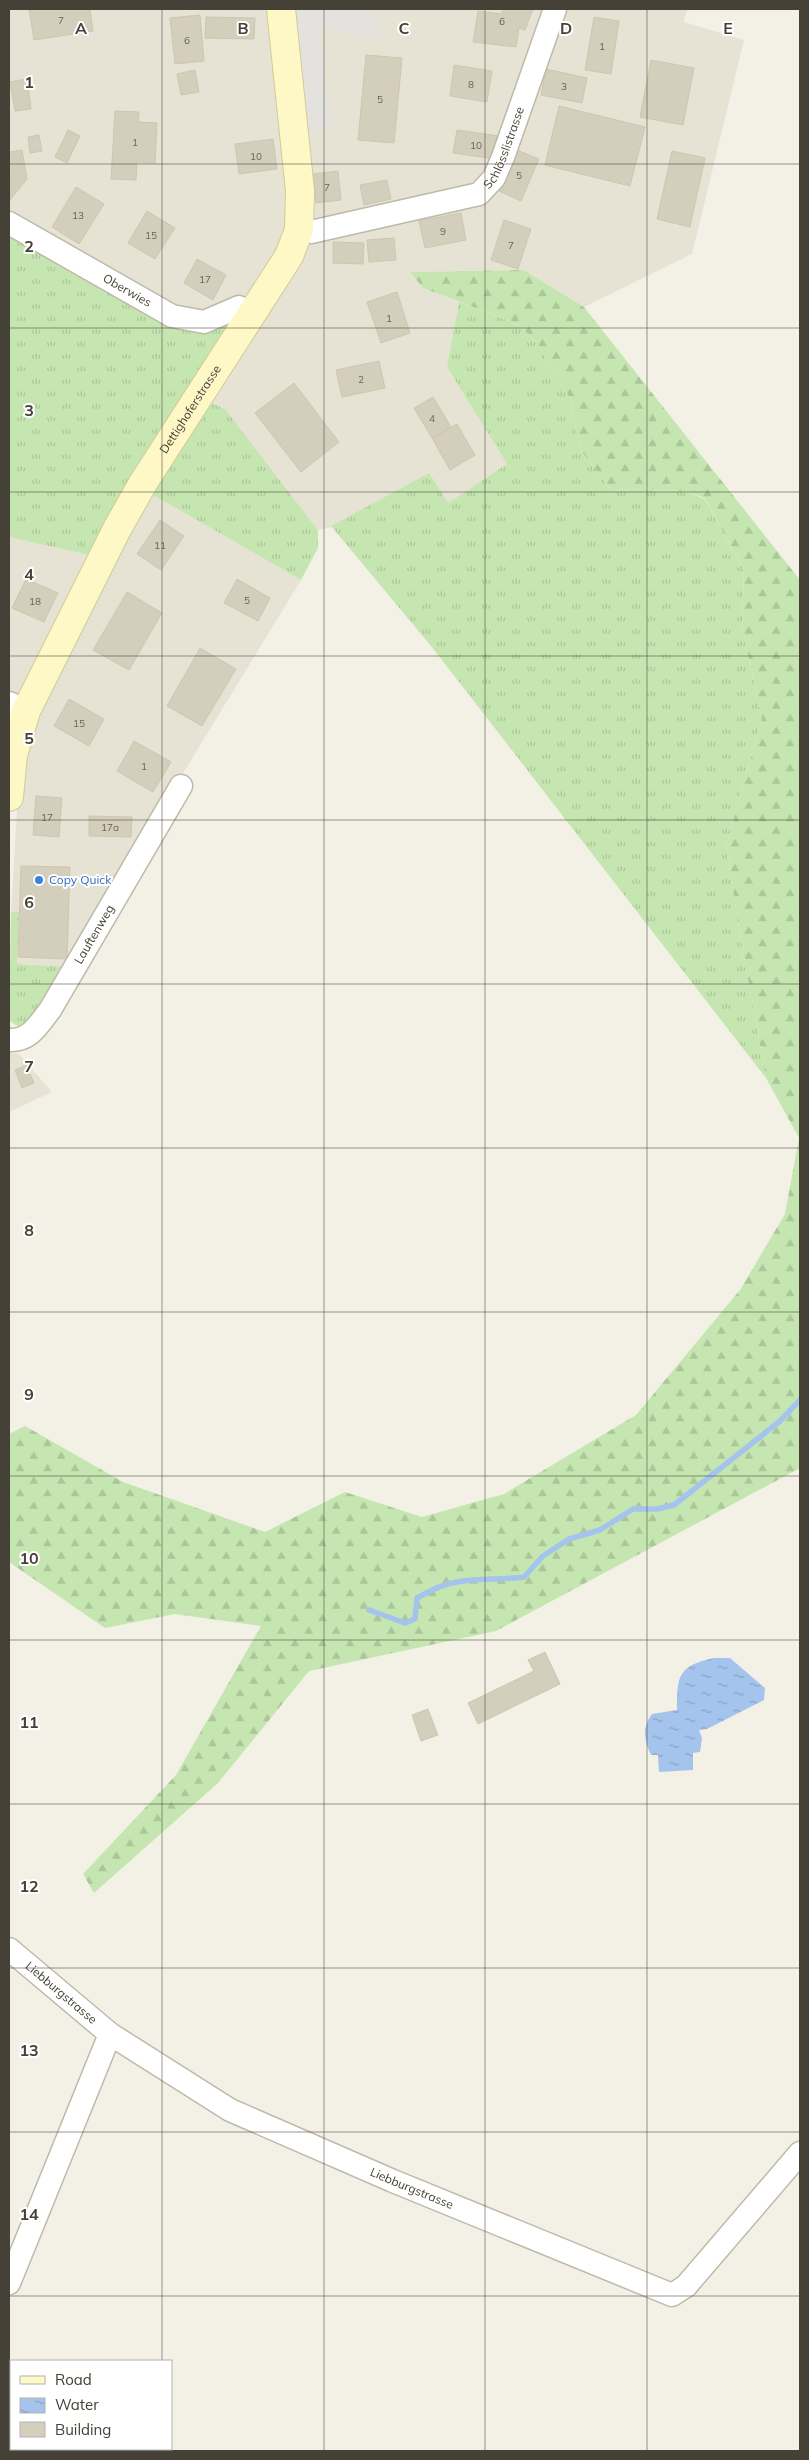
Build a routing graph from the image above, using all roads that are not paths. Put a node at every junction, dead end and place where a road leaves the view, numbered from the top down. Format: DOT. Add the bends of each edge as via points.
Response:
graph roads {
  1 [pos="281,9"];
  2 [pos="555,9"];
  3 [pos="9,223"];
  4 [pos="299,230"];
  5 [pos="250,314"];
  6 [pos="17,707"];
  7 [pos="181,786"];
  8 [pos="9,797"];
  9 [pos="9,1040"];
  10 [pos="9,1949"];
  11 [pos="110,2034"];
  12 [pos="800,2153"];
  13 [pos="9,2283"];
  1 -- 4 [label="street, Dettighoferstrasse" via="300,191"];
  2 -- 4 [label="street, Schlösslistrasse" via="494,178 479,194 311,232"];
  3 -- 5 [label="street, Oberwies" via="172,316 204,322 239,307"];
  4 -- 5 [label="street, Dettighoferstrasse" via="289,256"];
  5 -- 6 [label="street, Dettighoferstrasse" via="143,484"];
  6 -- 8 [label="street, Dettighoferstrasse"];
  7 -- 9 [label="street, Lauftenweg" via="50,1010 28,1036"];
  10 -- 11 [label="street, Liebburgstrasse"];
  11 -- 12 [label="street, Liebburgstrasse" via="230,2110 393,2182 672,2295 686,2286"];
  11 -- 13 [label="street"];
}
